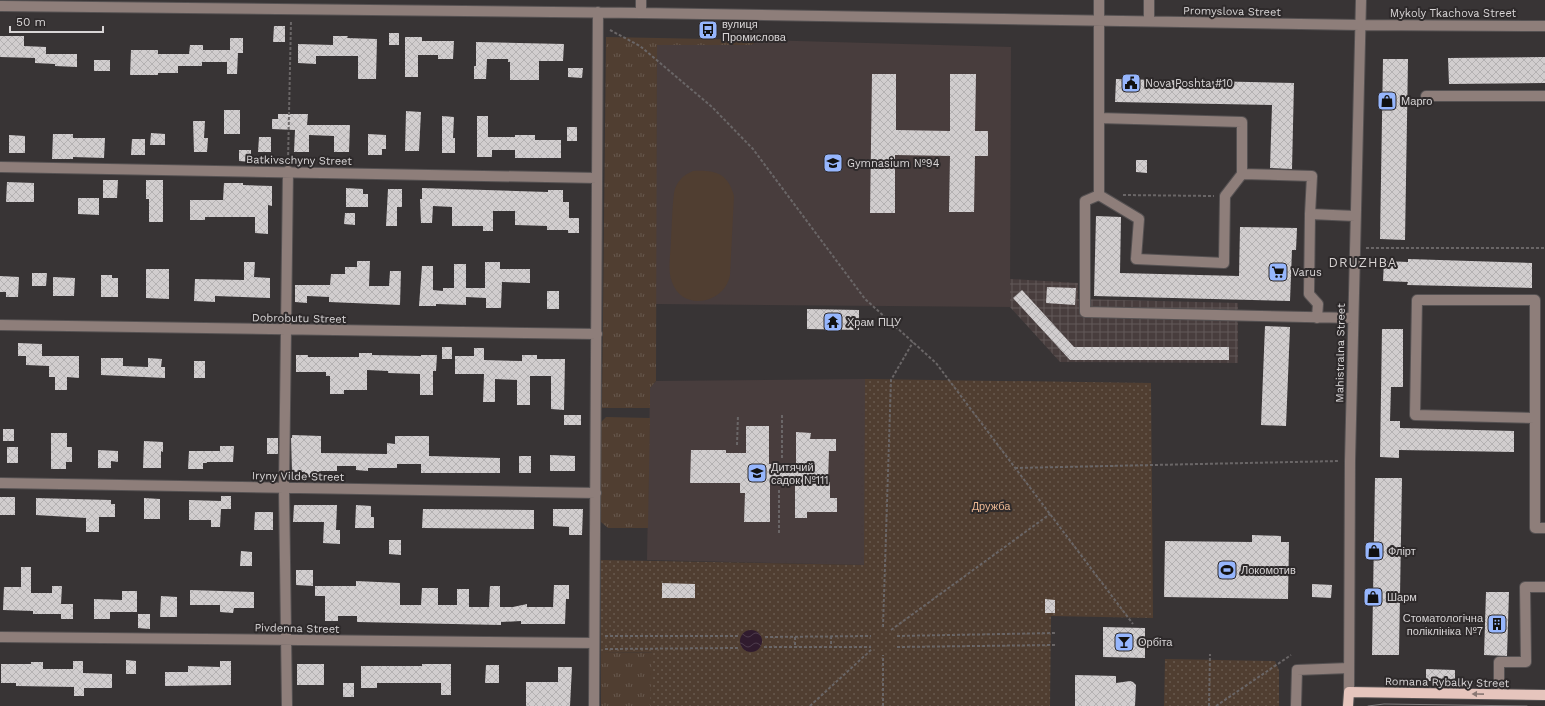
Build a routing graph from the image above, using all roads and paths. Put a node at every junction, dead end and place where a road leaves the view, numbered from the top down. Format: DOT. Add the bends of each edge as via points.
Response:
graph roads {
  1 [pos="641,0"];
  2 [pos="1099,0"];
  3 [pos="1149,0"];
  4 [pos="1361,0"];
  5 [pos="115,4"];
  6 [pos="0,6"];
  7 [pos="291,9"];
  8 [pos="598,12"];
  9 [pos="641,13"];
  10 [pos="1099,22"];
  11 [pos="1149,22"];
  12 [pos="1360,25"];
  13 [pos="1545,26"];
  14 [pos="1426,96"];
  15 [pos="1545,96"];
  16 [pos="1099,118"];
  17 [pos="0,167"];
  18 [pos="288,171"];
  19 [pos="1242,174"];
  20 [pos="597,178"];
  21 [pos="1099,195"];
  22 [pos="1123,195"];
  23 [pos="1225,196"];
  24 [pos="1310,214"];
  25 [pos="1355,216"];
  26 [pos="1354,248"];
  27 [pos="1545,248"];
  28 [pos="1317,318"];
  29 [pos="1353,318"];
  30 [pos="0,325"];
  31 [pos="286,330"];
  32 [pos="597,334"];
  33 [pos="913,342"];
  34 [pos="738,415"];
  35 [pos="782,415"];
  36 [pos="1535,418"];
  37 [pos="737,445"];
  38 [pos="782,458"];
  39 [pos="1350,461"];
  40 [pos="1015,468"];
  41 [pos="0,483"];
  42 [pos="284,488"];
  43 [pos="779,489"];
  44 [pos="596,493"];
  45 [pos="1050,514"];
  46 [pos="1545,528"];
  47 [pos="779,533"];
  48 [pos="1545,587"];
  49 [pos="1133,624"];
  50 [pos="883,627"];
  51 [pos="892,630"];
  52 [pos="1056,633"];
  53 [pos="738,636"];
  54 [pos="831,636"];
  55 [pos="870,636"];
  56 [pos="897,636"];
  57 [pos="0,637"];
  58 [pos="765,637"];
  59 [pos="795,637"];
  60 [pos="286,640"];
  61 [pos="594,643"];
  62 [pos="1056,645"];
  63 [pos="897,646"];
  64 [pos="764,647"];
  65 [pos="795,647"];
  66 [pos="831,647"];
  67 [pos="738,648"];
  68 [pos="1210,654"];
  69 [pos="883,655"];
  70 [pos="1291,655"];
  71 [pos="1349,668"];
  72 [pos="1348,692"];
  73 [pos="1499,694"];
  74 [pos="1545,695"];
  75 [pos="287,706"];
  76 [pos="594,706"];
  77 [pos="810,706"];
  78 [pos="883,706"];
  79 [pos="1209,706"];
  80 [pos="1216,706"];
  81 [pos="1296,706"];
  82 [pos="1348,706"];
  1 -- 9 [label="street"];
  2 -- 10 [label="street"];
  3 -- 11 [label="street"];
  4 -- 12 [label="street, Mahistralna Street"];
  5 -- 6 [label="street, Promyslova Street"];
  5 -- 7 [label="street, Promyslova Street"];
  7 -- 8 [label="street, Promyslova Street"];
  7 -- 18 [label="path"];
  8 -- 9 [label="street, Promyslova Street"];
  8 -- 20 [label="street"];
  8 -- 33 [label="path" via="610,30 640,46 712,107 753,148 866,299"];
  9 -- 10 [label="street, Promyslova Street"];
  10 -- 11 [label="street, Promyslova Street"];
  10 -- 16 [label="street"];
  11 -- 12 [label="street, Promyslova Street"];
  12 -- 13 [label="street, Mykoly Tkachova Street"];
  12 -- 25 [label="street, Mahistralna Street"];
  14 -- 15 [label="street"];
  16 -- 19 [label="street" via="1242,122"];
  16 -- 21 [label="street"];
  17 -- 18 [label="street, Batkivschyny Street"];
  18 -- 20 [label="street, Batkivschyny Street"];
  18 -- 31 [label="street"];
  19 -- 23 [label="street"];
  19 -- 24 [label="street" via="1312,176"];
  20 -- 32 [label="street"];
  21 -- 23 [label="street" via="1139,219 1136,259 1224,264"];
  21 -- 28 [label="street" via="1085,201 1085,312"];
  22 -- 23 [label="path"];
  24 -- 25 [label="street"];
  24 -- 28 [label="street" via="1309,294 1318,304"];
  25 -- 26 [label="street, Mahistralna Street"];
  26 -- 27 [label="path"];
  26 -- 29 [label="street, Mahistralna Street"];
  28 -- 29 [label="street"];
  29 -- 39 [label="street, Mahistralna Street"];
  30 -- 31 [label="street, Dobrobutu Street"];
  31 -- 32 [label="street, Dobrobutu Street"];
  31 -- 42 [label="street"];
  32 -- 44 [label="street"];
  33 -- 40 [label="path" via="936,363"];
  33 -- 50 [label="path" via="891,380"];
  34 -- 37 [label="path"];
  35 -- 38 [label="path"];
  36 -- 36 [label="street" via="1415,415 1418,300 1535,300"];
  36 -- 46 [label="street" via="1534,528"];
  39 -- 40 [label="path"];
  39 -- 71 [label="street, Mahistralna Street"];
  40 -- 45 [label="path"];
  41 -- 42 [label="street, Iryny Vilde Street"];
  42 -- 44 [label="street, Iryny Vilde Street"];
  42 -- 60 [label="street"];
  43 -- 47 [label="path"];
  44 -- 61 [label="street"];
  45 -- 49 [label="path"];
  45 -- 51 [label="path"];
  48 -- 73 [label="street" via="1525,587 1526,662 1499,662"];
  52 -- 56 [label="path"];
  53 -- 61 [label="path"];
  54 -- 55 [label="path"];
  54 -- 59 [label="path"];
  54 -- 66 [label="path"];
  57 -- 60 [label="street, Pivdenna Street"];
  58 -- 59 [label="path"];
  59 -- 65 [label="path"];
  60 -- 61 [label="street, Pivdenna Street"];
  60 -- 75 [label="street"];
  61 -- 67 [label="path"];
  61 -- 76 [label="street"];
  62 -- 63 [label="path"];
  64 -- 65 [label="path"];
  65 -- 66 [label="path"];
  66 -- 77 [label="path" via="871,648"];
  68 -- 79 [label="path"];
  69 -- 78 [label="path"];
  70 -- 80 [label="path"];
  71 -- 72 [label="street, Mahistralna Street"];
  71 -- 81 [label="street" via="1297,670"];
  73 -- 72 [label="main road, Romana Rybalky Street, one-way"];
  72 -- 82 [label="main road, Mahistralna Street"];
  73 -- 74 [label="main road, Romana Rybalky Street"];
}
